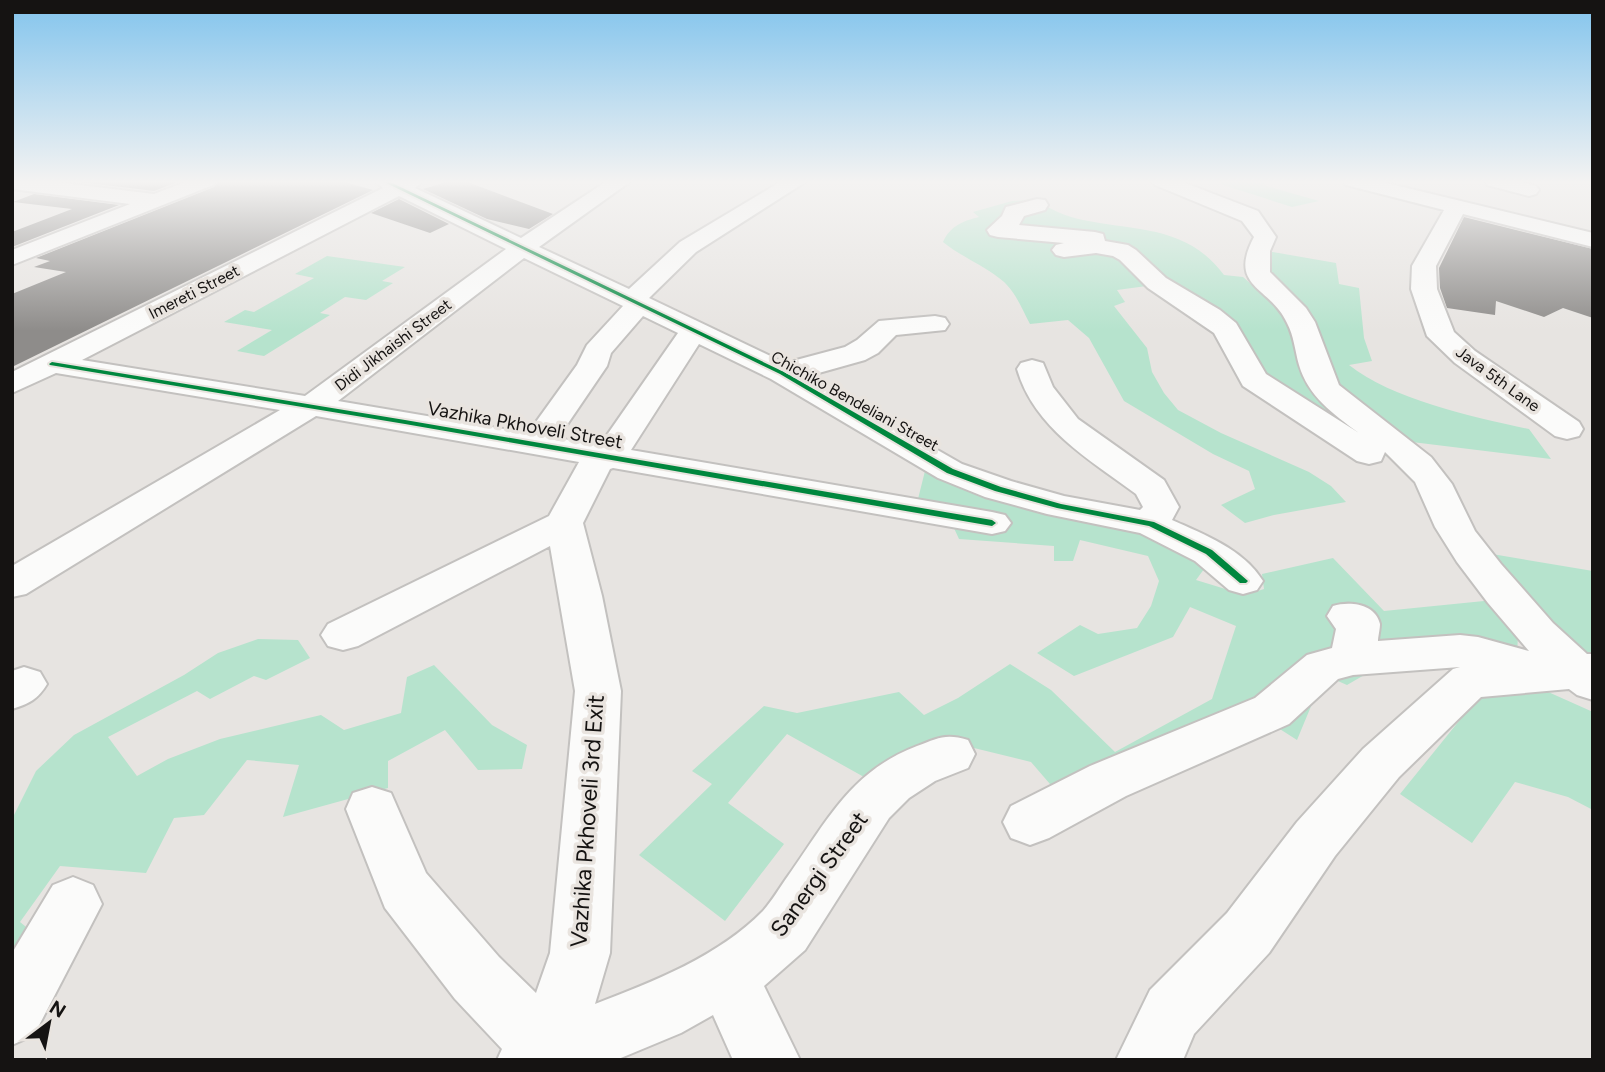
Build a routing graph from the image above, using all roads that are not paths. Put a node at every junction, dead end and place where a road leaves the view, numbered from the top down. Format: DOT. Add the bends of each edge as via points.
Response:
graph roads {
  1 [pos="81,231"];
  2 [pos="308,231"];
  3 [pos="491,231"];
  4 [pos="547,231"];
  5 [pos="714,231"];
  6 [pos="1008,231"];
  7 [pos="1261,231"];
  8 [pos="1443,231"];
  9 [pos="1557,231"];
  10 [pos="1593,240"];
  11 [pos="523,247"];
  12 [pos="1064,250"];
  13 [pos="1128,255"];
  14 [pos="12,258"];
  15 [pos="636,302"];
  16 [pos="935,324"];
  17 [pos="693,331"];
  18 [pos="52,364"];
  19 [pos="1032,369"];
  20 [pos="782,373"];
  21 [pos="12,383"];
  22 [pos="314,404"];
  23 [pos="1567,429"];
  24 [pos="536,445"];
  25 [pos="603,458"];
  26 [pos="1438,492"];
  27 [pos="564,523"];
  28 [pos="992,523"];
  29 [pos="1151,524"];
  30 [pos="1243,581"];
  31 [pos="12,584"];
  32 [pos="343,635"];
  33 [pos="1576,674"];
  34 [pos="950,754"];
  35 [pos="372,809"];
  36 [pos="1030,822"];
  37 [pos="73,904"];
  38 [pos="726,975"];
  39 [pos="12,1013"];
  40 [pos="535,1054"];
  41 [pos="767,1060"];
  42 [pos="1149,1060"];
  1 -- 14 [label="street"];
  2 -- 18 [label="street, Imereti Street"];
  3 -- 11 [label="street, Chichiko Bendeliani Street"];
  4 -- 11 [label="street, Didi Jikhaishi Street"];
  5 -- 15 [label="street" via="662,269"];
  6 -- 13 [label="street" via="1098,240"];
  7 -- 26 [label="street" via="1265,237 1256,253 1256,272 1297,315 1326,390 1401,447"];
  8 -- 23 [label="street, Java 5th Lane" via="1424,266 1424,289 1441,336"];
  9 -- 10 [label="street"];
  11 -- 15 [label="street, Chichiko Bendeliani Street"];
  11 -- 22 [label="street, Didi Jikhaishi Street"];
  12 -- 13 [label="street" via="1096,246"];
  13 -- 26 [label="street" via="1157,283 1226,329 1254,380 1408,480"];
  15 -- 17 [label="street, Chichiko Bendeliani Street"];
  15 -- 24 [label="street" via="597,351 592,366"];
  16 -- 20 [label="street" via="889,327 865,348"];
  17 -- 20 [label="street, Chichiko Bendeliani Street"];
  17 -- 25 [label="street"];
  18 -- 21 [label="street, Imereti Street"];
  18 -- 22 [label="street, Vazhika Pkhoveli Street"];
  19 -- 29 [label="street" via="1038,388 1066,426 1151,488 1161,507"];
  20 -- 29 [label="street, Chichiko Bendeliani Street" via="950,471 1060,506"];
  22 -- 24 [label="street, Vazhika Pkhoveli Street"];
  22 -- 31 [label="street, Didi Jikhaishi Street"];
  24 -- 25 [label="street, Vazhika Pkhoveli Street"];
  25 -- 27 [label="street"];
  25 -- 28 [label="street, Vazhika Pkhoveli Street"];
  26 -- 33 [label="street" via="1457,533"];
  27 -- 32 [label="street"];
  27 -- 40 [label="street, Vazhika Pkhoveli 3rd Exit" via="598,691 580,953 559,1019"];
  29 -- 30 [label="street, Chichiko Bendeliani Street" via="1209,552"];
  33 -- 36 [label="street" via="1460,651 1351,637 1272,711 1108,781"];
  33 -- 42 [label="street" via="1469,681 1381,764 1316,839 1248,933 1172,1012"];
  34 -- 38 [label="street, Sanergi Street" via="917,767 870,802 784,930"];
  35 -- 40 [label="street" via="405,890"];
  37 -- 39 [label="street"];
  38 -- 40 [label="street, Sanergi Street" via="659,1011"];
  38 -- 41 [label="street"];
}
